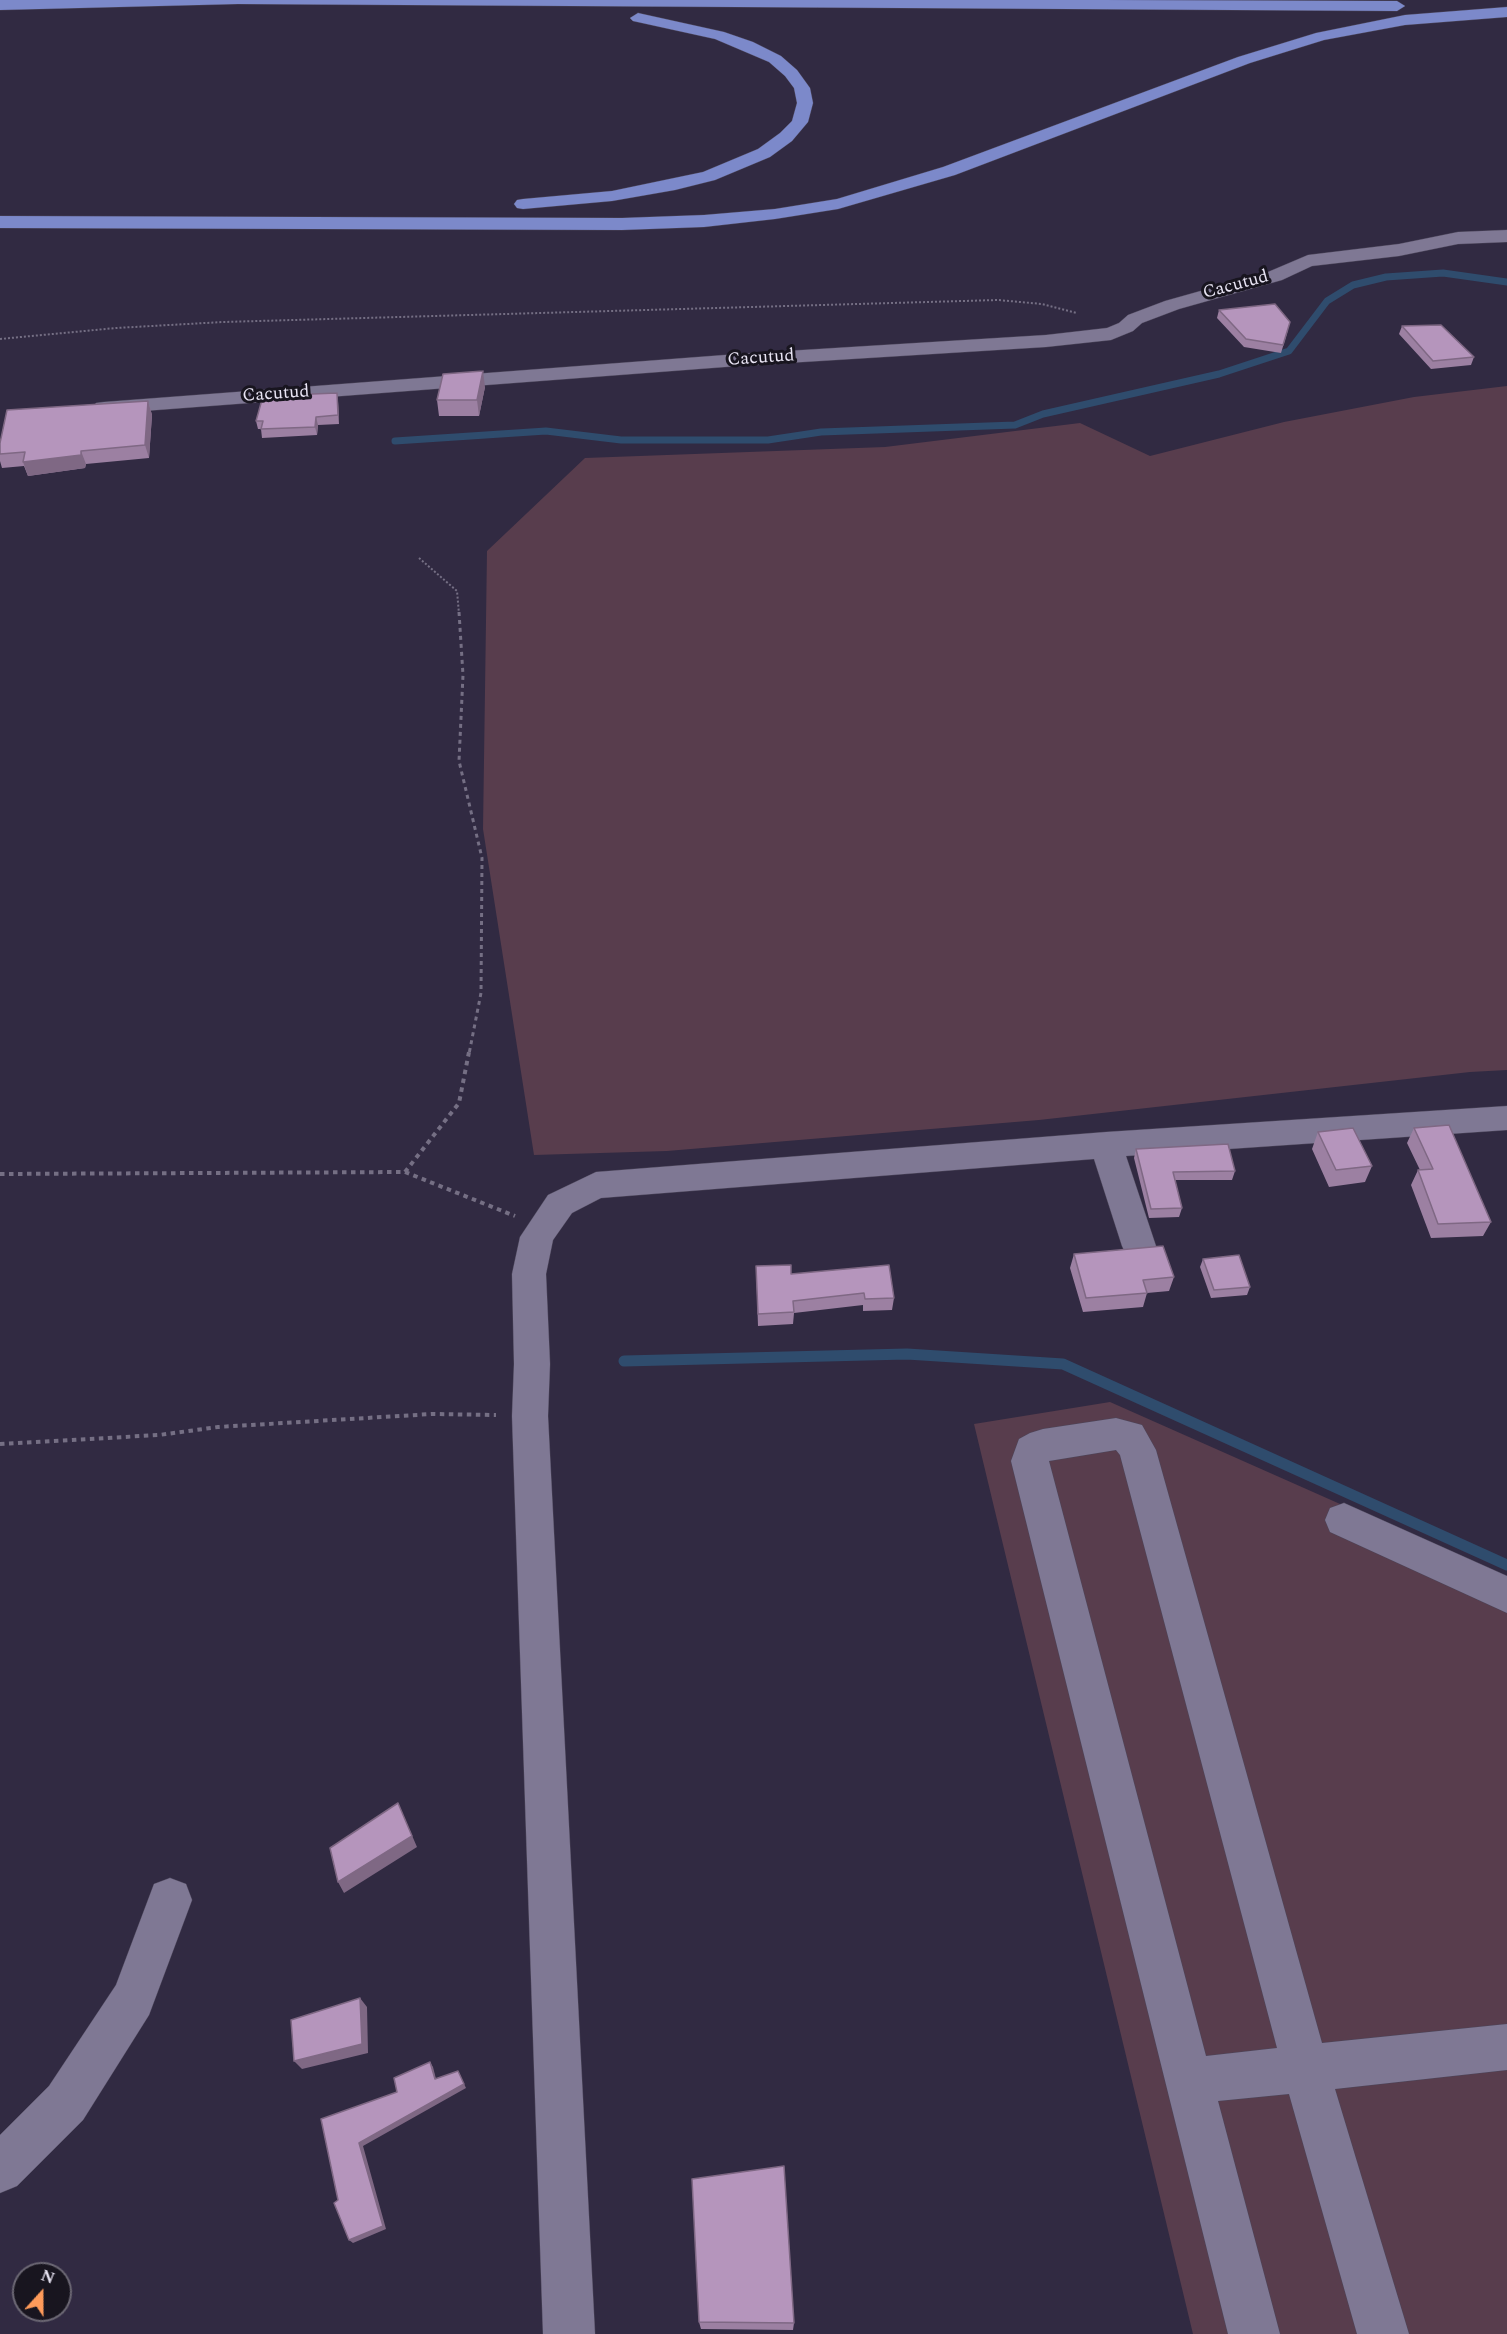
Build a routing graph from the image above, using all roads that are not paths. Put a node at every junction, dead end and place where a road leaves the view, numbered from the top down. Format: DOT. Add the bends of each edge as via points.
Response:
graph roads {
  1 [pos="238,0"];
  2 [pos="0,5"];
  3 [pos="1507,6"];
  4 [pos="1507,12"];
  5 [pos="949,171"];
  6 [pos="507,205"];
  7 [pos="0,207"];
  8 [pos="438,207"];
  9 [pos="256,209"];
  10 [pos="0,222"];
  11 [pos="1507,237"];
  12 [pos="83,409"];
  13 [pos="1507,1118"];
  14 [pos="1106,1145"];
  15 [pos="1138,1246"];
  16 [pos="1344,1520"];
  17 [pos="1507,1595"];
  18 [pos="170,1900"];
  19 [pos="1507,2047"];
  20 [pos="1305,2067"];
  21 [pos="1189,2081"];
  22 [pos="0,2169"];
  23 [pos="569,2334"];
  24 [pos="1254,2334"];
  25 [pos="1383,2334"];
  1 -- 2 [label="highway"];
  1 -- 3 [label="highway"];
  1 -- 6 [label="highway" via="257,4 553,9 653,20 719,35 763,52 785,66 802,88 805,109 794,130 771,149 738,165 691,181 635,192"];
  4 -- 5 [label="highway" via="1405,20 1321,36 1244,60"];
  5 -- 9 [label="highway" via="803,199 675,212"];
  5 -- 10 [label="highway" via="838,204 704,221"];
  7 -- 9 [label="highway"];
  8 -- 9 [label="highway"];
  11 -- 12 [label="street, Cacutud" via="1458,238 1308,261 1275,276 1172,305 1135,319 1111,334"];
  13 -- 14 [label="street"];
  14 -- 15 [label="street"];
  14 -- 23 [label="street" via="596,1185 560,1204 537,1237 529,1274 530,1416"];
  16 -- 17 [label="street"];
  18 -- 22 [label="street" via="133,1999 66,2103"];
  19 -- 20 [label="street"];
  20 -- 21 [label="street"];
  20 -- 21 [label="street" via="1137,1450 1129,1437 1116,1434 1044,1445 1032,1451 1030,1461"];
  20 -- 25 [label="street"];
  21 -- 24 [label="street"];
}
